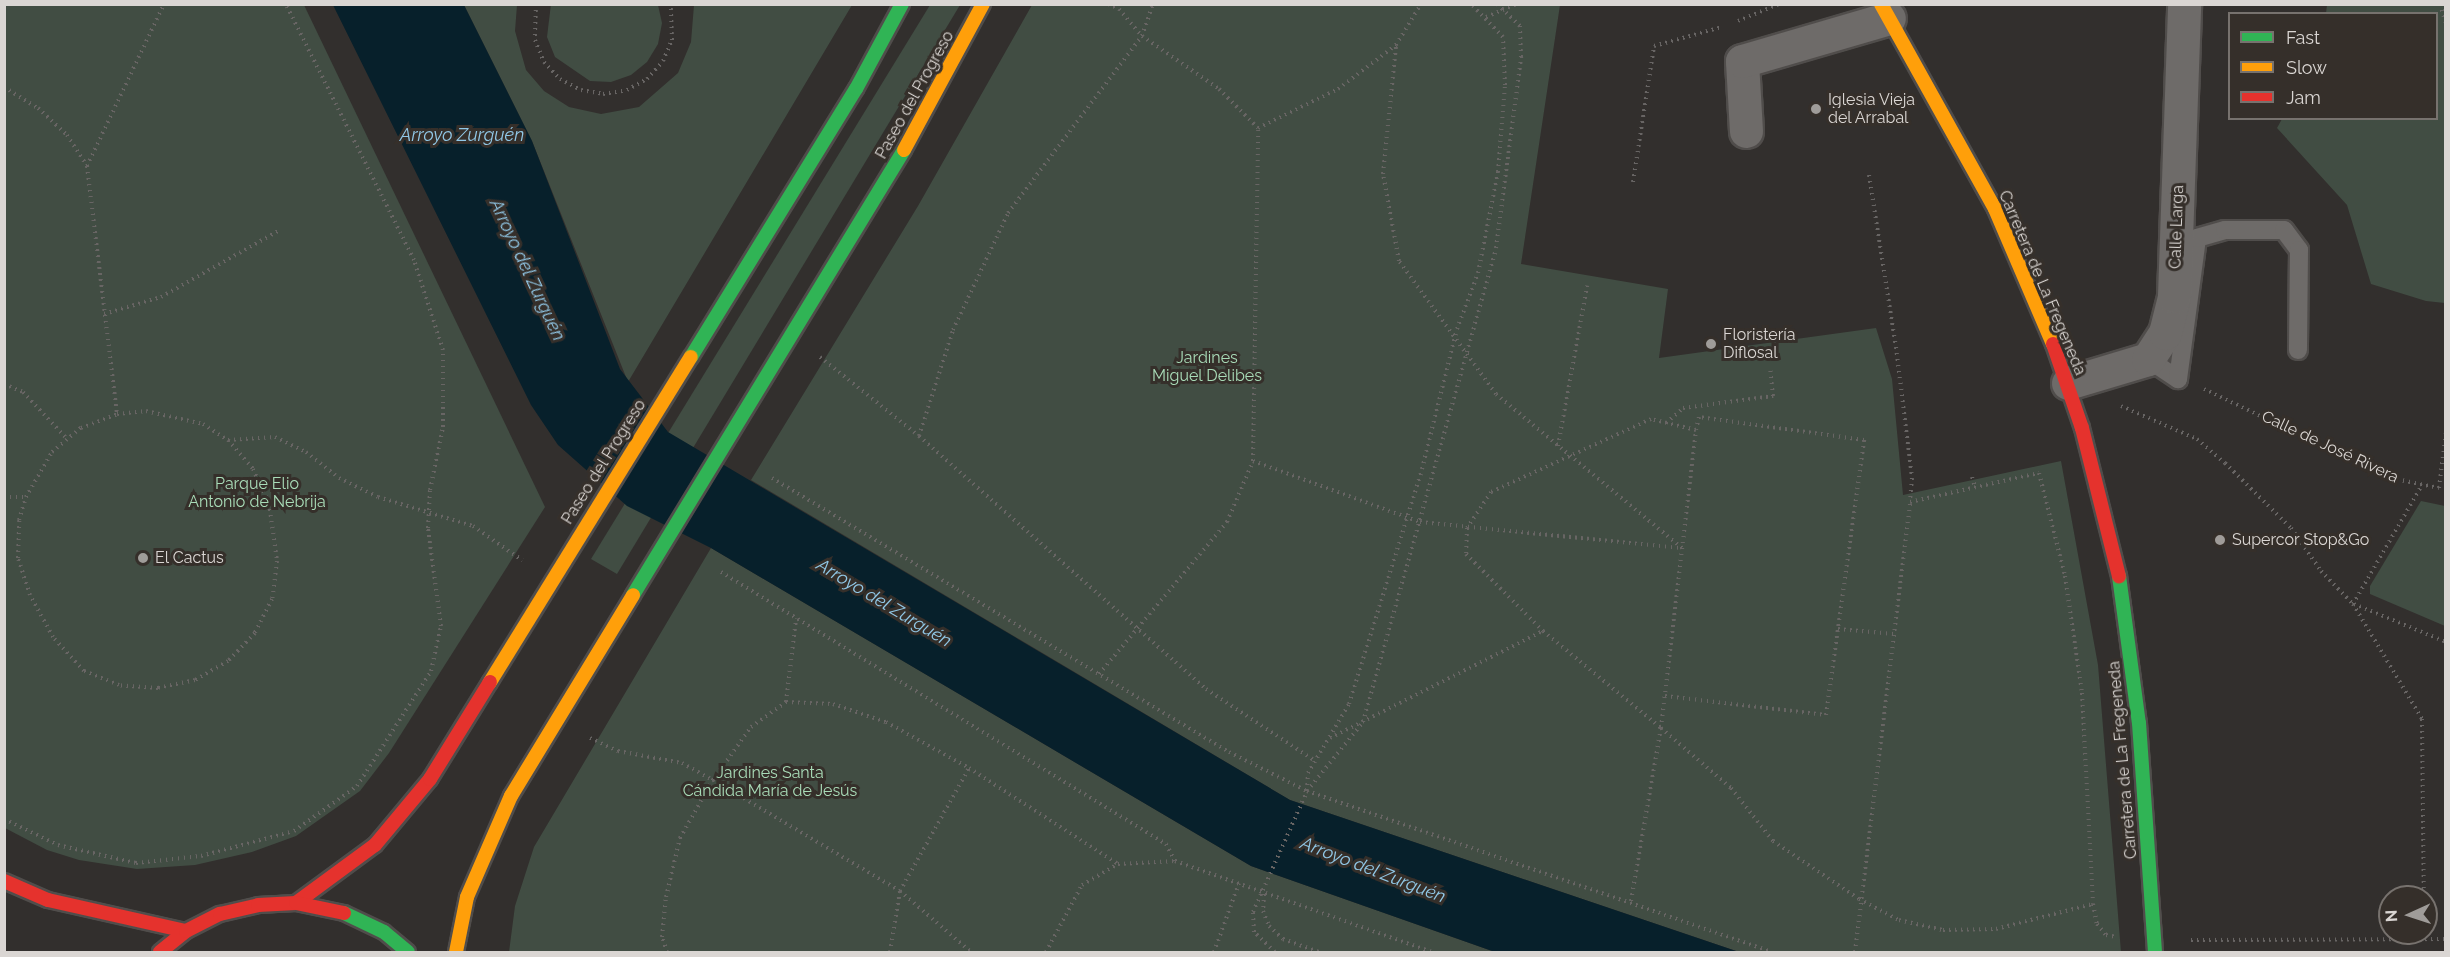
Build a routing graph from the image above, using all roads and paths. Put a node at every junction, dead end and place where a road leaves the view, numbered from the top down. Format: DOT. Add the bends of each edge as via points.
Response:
graph roads {
  1 [pos="164,4"];
  2 [pos="286,4"];
  3 [pos="536,4"];
  4 [pos="672,4"];
  5 [pos="902,4"];
  6 [pos="984,4"];
  7 [pos="1108,4"];
  8 [pos="1153,4"];
  9 [pos="1421,4"];
  10 [pos="1471,4"];
  11 [pos="1497,4"];
  12 [pos="1516,4"];
  13 [pos="1779,4"];
  14 [pos="2184,4"];
  15 [pos="2440,4"];
  16 [pos="1505,9"];
  17 [pos="1885,11"];
  18 [pos="1486,17"];
  19 [pos="1735,22"];
  20 [pos="2445,24"];
  21 [pos="1724,27"];
  22 [pos="1142,36"];
  23 [pos="1396,45"];
  24 [pos="4,87"];
  25 [pos="1258,128"];
  26 [pos="1746,131"];
  27 [pos="87,166"];
  28 [pos="1869,175"];
  29 [pos="1633,182"];
  30 [pos="280,230"];
  31 [pos="1587,286"];
  32 [pos="104,314"];
  33 [pos="1455,340"];
  34 [pos="2298,350"];
  35 [pos="815,352"];
  36 [pos="1467,357"];
  37 [pos="2148,359"];
  38 [pos="1770,367"];
  39 [pos="2068,383"];
  40 [pos="4,384"];
  41 [pos="2205,390"];
  42 [pos="117,414"];
  43 [pos="1665,423"];
  44 [pos="1695,430"];
  45 [pos="2445,432"];
  46 [pos="919,436"];
  47 [pos="68,439"];
  48 [pos="228,440"];
  49 [pos="1558,447"];
  50 [pos="1568,455"];
  51 [pos="1253,462"];
  52 [pos="1972,477"];
  53 [pos="772,478"];
  54 [pos="2422,484"];
  55 [pos="1975,487"];
  56 [pos="4,497"];
  57 [pos="26,497"];
  58 [pos="1910,502"];
  59 [pos="428,511"];
  60 [pos="1407,518"];
  61 [pos="1420,522"];
  62 [pos="1467,528"];
  63 [pos="1682,548"];
  64 [pos="523,560"];
  65 [pos="721,572"];
  66 [pos="2353,603"];
  67 [pos="796,619"];
  68 [pos="1135,627"];
  69 [pos="1838,628"];
  70 [pos="1544,631"];
  71 [pos="1894,634"];
  72 [pos="2445,642"];
  73 [pos="1099,674"];
  74 [pos="1665,696"];
  75 [pos="786,702"];
  76 [pos="1363,722"];
  77 [pos="1661,728"];
  78 [pos="589,737"];
  79 [pos="1329,739"];
  80 [pos="1315,761"];
  81 [pos="969,768"];
  82 [pos="713,780"];
  83 [pos="1307,791"];
  84 [pos="4,819"];
  85 [pos="1175,861"];
  86 [pos="1118,864"];
  87 [pos="4,881"];
  88 [pos="1239,883"];
  89 [pos="2424,885"];
  90 [pos="1264,890"];
  91 [pos="900,891"];
  92 [pos="1859,899"];
  93 [pos="1631,901"];
  94 [pos="296,903"];
  95 [pos="2093,904"];
  96 [pos="186,931"];
  97 [pos="2106,935"];
  98 [pos="2378,939"];
  99 [pos="2181,940"];
  100 [pos="160,952"];
  101 [pos="408,952"];
  102 [pos="456,952"];
  103 [pos="667,952"];
  104 [pos="890,952"];
  105 [pos="971,952"];
  106 [pos="1046,952"];
  107 [pos="1214,952"];
  108 [pos="1275,952"];
  109 [pos="1319,952"];
  110 [pos="1432,952"];
  111 [pos="1771,952"];
  112 [pos="1855,952"];
  113 [pos="2155,952"];
  1 -- 27 [label="path"];
  2 -- 59 [label="path" via="414,260 434,313 447,386"];
  3 -- 4 [label="path" via="535,40 544,62 560,79 580,90 603,94 637,85 663,62 672,40"];
  5 -- 94 [label="main road, Paseo del Progreso" via="856,89 406,812 375,845"];
  6 -- 102 [label="main road, Paseo del Progreso" via="928,111 657,552 491,833 467,897"];
  7 -- 22 [label="path" via="1119,9"];
  8 -- 22 [label="path"];
  9 -- 23 [label="path"];
  10 -- 18 [label="path"];
  11 -- 16 [label="path"];
  12 -- 16 [label="path"];
  13 -- 19 [label="path"];
  14 -- 37 [label="street, Calle Larga" via="2174,296 2165,333"];
  15 -- 20 [label="path"];
  16 -- 18 [label="path"];
  16 -- 36 [label="path" via="1520,26 1515,121 1496,248"];
  17 -- 26 [label="street" via="1742,61"];
  17 -- 39 [label="main road, Carretera de La Fregeneda" via="1995,209"];
  18 -- 33 [label="path" via="1503,37 1505,85 1498,172 1478,273"];
  21 -- 29 [label="path" via="1654,46"];
  22 -- 25 [label="path" via="1219,88"];
  22 -- 46 [label="path" via="1008,213 953,330"];
  23 -- 25 [label="path" via="1338,89"];
  23 -- 33 [label="path" via="1383,174 1399,261"];
  24 -- 27 [label="path" via="38,108 67,135"];
  25 -- 51 [label="path"];
  27 -- 32 [label="path"];
  28 -- 58 [label="path" via="1899,371 1912,478"];
  30 -- 32 [label="path" via="162,297"];
  31 -- 49 [label="path"];
  32 -- 42 [label="path"];
  33 -- 36 [label="path"];
  33 -- 60 [label="path"];
  34 -- 37 [label="lane" via="2299,250 2284,230 2225,230 2197,238 2178,379"];
  35 -- 46 [label="path"];
  36 -- 49 [label="path" via="1496,394"];
  36 -- 61 [label="path"];
  37 -- 39 [label="street"];
  38 -- 43 [label="path" via="1773,396 1683,408"];
  39 -- 66 [label="path" via="2197,439 2290,528 2321,571"];
  39 -- 113 [label="main road, Carretera de La Fregeneda" via="2103,501 2123,594 2139,723"];
  40 -- 47 [label="path" via="23,392"];
  41 -- 54 [label="path, Calle de José Rivera" via="2391,478"];
  42 -- 47 [label="path" via="81,428"];
  42 -- 48 [label="path" via="176,414"];
  43 -- 44 [label="path"];
  43 -- 50 [label="path" via="1651,419"];
  44 -- 63 [label="path"];
  44 -- 69 [label="path" via="1699,417 1864,440"];
  45 -- 54 [label="path, Calle de José Rivera" via="2439,488"];
  46 -- 68 [label="path"];
  47 -- 57 [label="path" via="52,452"];
  48 -- 57 [label="path" via="253,468 269,503 278,561 272,599 255,633 228,661 195,680 158,688 119,685 84,671 53,637 30,595 18,558 19,520"];
  48 -- 59 [label="path" via="275,437 368,493"];
  49 -- 50 [label="path"];
  50 -- 62 [label="path" via="1491,492"];
  50 -- 63 [label="path"];
  51 -- 60 [label="path"];
  51 -- 68 [label="path" via="1227,522"];
  52 -- 55 [label="path"];
  53 -- 73 [label="path"];
  54 -- 66 [label="path"];
  55 -- 58 [label="path"];
  55 -- 95 [label="path" via="2039,473 2065,576 2082,693"];
  56 -- 57 [label="path"];
  58 -- 71 [label="path"];
  59 -- 64 [label="path" via="473,526"];
  59 -- 84 [label="path" via="441,601 436,654 384,750 357,786 332,808 294,831 251,845 201,856 136,863 58,845"];
  60 -- 61 [label="path"];
  60 -- 79 [label="path" via="1349,704"];
  61 -- 62 [label="path"];
  61 -- 76 [label="path"];
  62 -- 63 [label="path"];
  62 -- 70 [label="path" via="1466,554"];
  63 -- 74 [label="path"];
  65 -- 67 [label="path"];
  66 -- 72 [label="path"];
  66 -- 89 [label="path" via="2422,719"];
  67 -- 75 [label="path"];
  67 -- 85 [label="path" via="1166,844"];
  68 -- 73 [label="path"];
  68 -- 80 [label="path" via="1206,689"];
  69 -- 71 [label="path"];
  69 -- 74 [label="path" via="1826,715"];
  70 -- 76 [label="path"];
  70 -- 77 [label="path"];
  71 -- 92 [label="path"];
  73 -- 83 [label="path" via="1228,752"];
  74 -- 77 [label="path"];
  75 -- 81 [label="path" via="832,704 886,722"];
  75 -- 82 [label="path" via="751,727"];
  76 -- 79 [label="path"];
  76 -- 83 [label="path"];
  77 -- 92 [label="path" via="1731,789 1773,842"];
  77 -- 93 [label="path"];
  78 -- 82 [label="path" via="618,751 682,763"];
  79 -- 80 [label="path"];
  80 -- 83 [label="path"];
  81 -- 86 [label="path"];
  81 -- 91 [label="path"];
  82 -- 91 [label="path"];
  82 -- 103 [label="path" via="680,838 666,897 662,937"];
  83 -- 90 [label="path"];
  83 -- 93 [label="path"];
  85 -- 86 [label="path"];
  85 -- 88 [label="path"];
  86 -- 106 [label="path" via="1082,885"];
  87 -- 96 [label="main road" via="48,900"];
  88 -- 90 [label="path"];
  88 -- 107 [label="path"];
  90 -- 108 [label="path" via="1253,912 1254,932"];
  90 -- 109 [label="path" via="1263,911 1269,926 1282,939"];
  90 -- 110 [label="path"];
  91 -- 104 [label="path"];
  91 -- 105 [label="path"];
  92 -- 95 [label="path" via="1899,920 1943,930 1996,929 2047,919"];
  92 -- 112 [label="path"];
  93 -- 111 [label="path"];
  94 -- 96 [label="main road" via="248,907"];
  94 -- 101 [label="main road" via="342,912 384,932"];
  95 -- 97 [label="path" via="2097,924"];
  96 -- 100 [label="main road"];
  98 -- 99 [label="path"];
}
